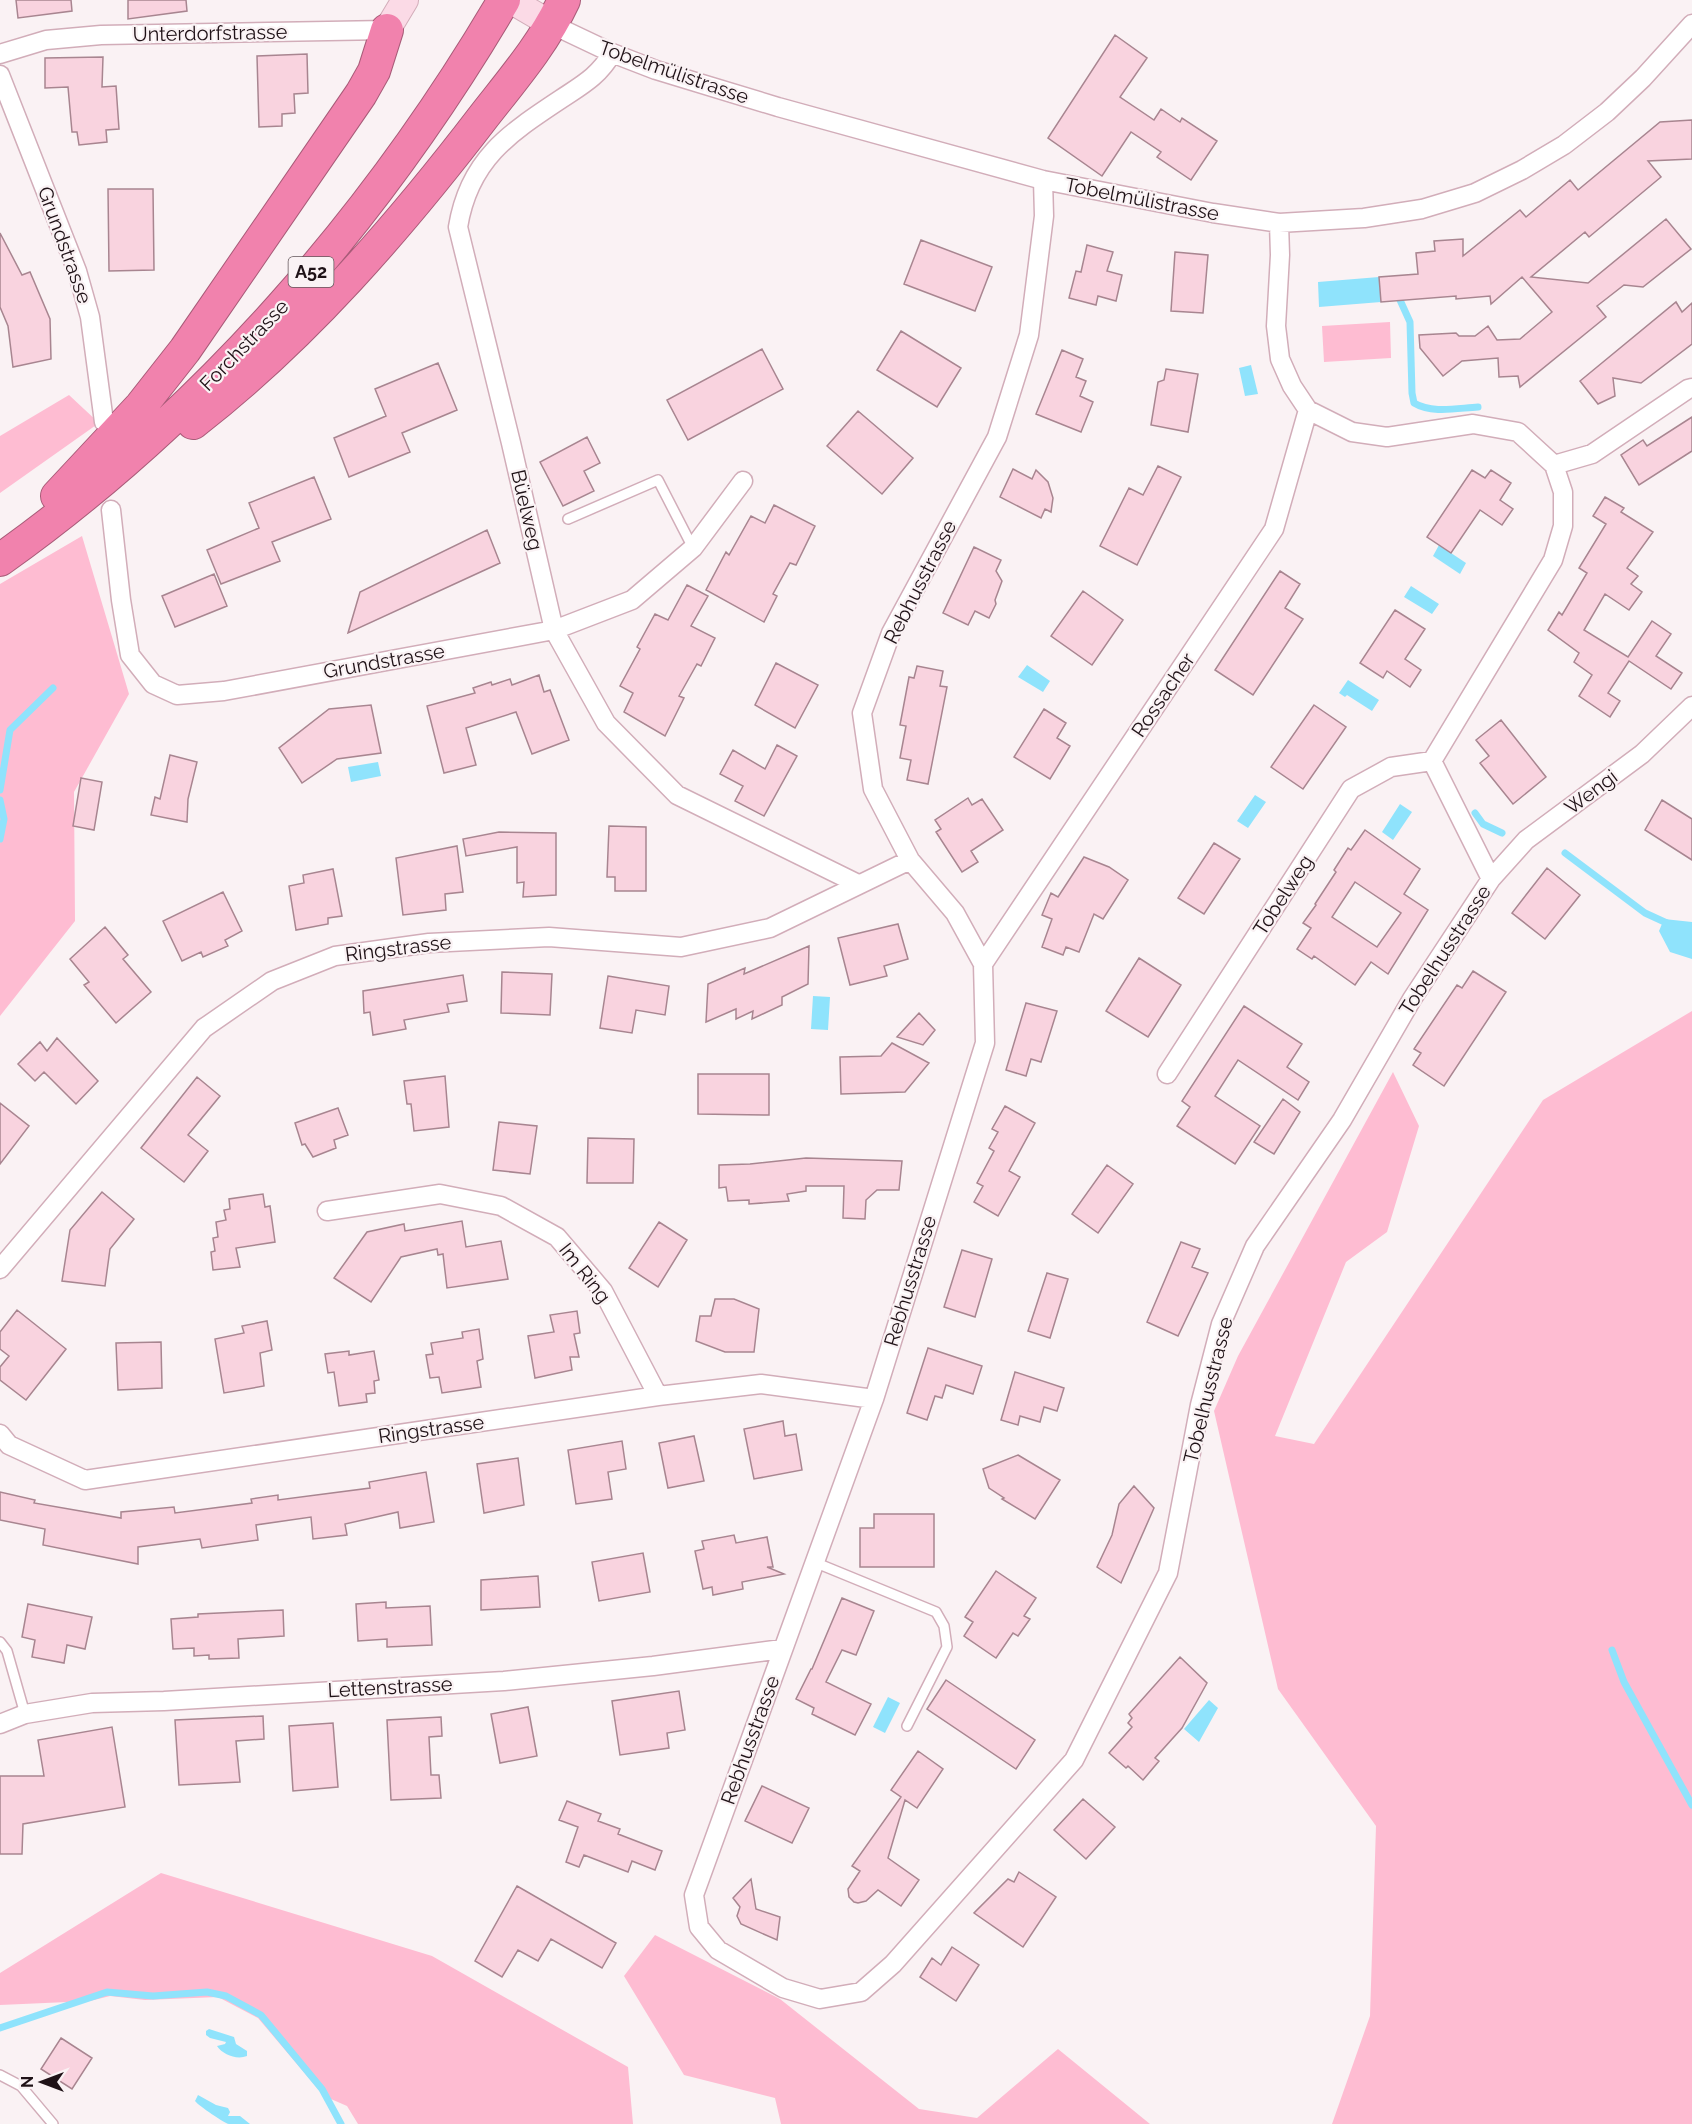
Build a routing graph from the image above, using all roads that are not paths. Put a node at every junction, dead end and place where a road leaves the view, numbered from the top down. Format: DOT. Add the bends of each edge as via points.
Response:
graph roads {
  1 [pos="405,0"];
  2 [pos="485,0"];
  3 [pos="504,0"];
  4 [pos="510,0"];
  5 [pos="551,13"];
  6 [pos="1692,24"];
  7 [pos="387,30"];
  8 [pos="612,53"];
  9 [pos="0,54"];
  10 [pos="0,75"];
  11 [pos="1043,180"];
  12 [pos="1279,223"];
  13 [pos="1692,388"];
  14 [pos="1308,410"];
  15 [pos="104,422"];
  16 [pos="1554,465"];
  17 [pos="743,482"];
  18 [pos="63,502"];
  19 [pos="111,510"];
  20 [pos="568,519"];
  21 [pos="0,541"];
  22 [pos="693,548"];
  23 [pos="0,560"];
  24 [pos="554,630"];
  25 [pos="1692,706"];
  26 [pos="1432,761"];
  27 [pos="910,860"];
  28 [pos="1491,879"];
  29 [pos="858,884"];
  30 [pos="983,964"];
  31 [pos="1167,1074"];
  32 [pos="327,1211"];
  33 [pos="0,1269"];
  34 [pos="658,1396"];
  35 [pos="874,1399"];
  36 [pos="0,1434"];
  37 [pos="814,1562"];
  38 [pos="0,1642"];
  39 [pos="782,1649"];
  40 [pos="25,1714"];
  41 [pos="0,1724"];
  42 [pos="907,1726"];
  43 [pos="1074,1761"];
  44 [pos="0,2075"];
  45 [pos="53,2124"];
  1 -- 7 [label="street"];
  2 -- 18 [label="highway, Forchstrasse / A52" via="388,148 279,286"];
  3 -- 18 [label="highway, Forchstrasse / A52" via="406,152 290,296 151,438"];
  4 -- 5 [label="street"];
  5 -- 8 [label="street, Tobelmülistrasse"];
  5 -- 18 [label="highway" via="535,51 437,176 312,316 254,372 182,431"];
  6 -- 12 [label="street, Tobelmülistrasse" via="1607,112 1564,145 1475,193 1422,209 1364,218"];
  7 -- 9 [label="street, Unterdorfstrasse" via="101,35 46,40"];
  7 -- 18 [label="highway" via="374,71 361,94 185,350"];
  8 -- 11 [label="street, Tobelmülistrasse" via="778,107"];
  8 -- 24 [label="street, Büelweg" via="591,79 517,128 500,144 469,185 458,226"];
  10 -- 15 [label="street, Grundstrasse" via="77,271 90,317"];
  11 -- 12 [label="street, Tobelmülistrasse"];
  11 -- 27 [label="street, Rebhusstrasse" via="1044,216 1029,335 997,437 891,633 862,713 873,789"];
  12 -- 14 [label="street" via="1276,326 1280,358"];
  13 -- 16 [label="street" via="1592,454"];
  14 -- 16 [label="street" via="1352,432 1387,437 1473,424 1518,432"];
  14 -- 30 [label="street, Rossacher" via="1274,529"];
  16 -- 26 [label="street" via="1563,492 1563,526 1553,560"];
  17 -- 22 [label="street, Grundstrasse"];
  18 -- 21 [label="highway, Forchstrasse / A52"];
  18 -- 23 [label="highway, Forchstrasse / A52"];
  19 -- 24 [label="street, Grundstrasse" via="130,655 153,684 177,695 224,691"];
  20 -- 22 [label="lane" via="658,480"];
  22 -- 24 [label="street, Grundstrasse" via="632,600"];
  24 -- 29 [label="street, Büelweg" via="606,723 677,795"];
  25 -- 28 [label="street, Wengi" via="1642,753 1526,840"];
  26 -- 28 [label="street, Tobelhusstrasse"];
  26 -- 31 [label="street, Tobelweg" via="1391,767 1351,789"];
  27 -- 29 [label="street, Ringstrasse"];
  27 -- 30 [label="street, Rebhusstrasse" via="955,913"];
  28 -- 43 [label="street, Tobelhusstrasse" via="1412,999 1342,1120 1255,1246 1221,1324 1200,1405 1168,1573"];
  29 -- 33 [label="street, Ringstrasse" via="770,928 681,946 549,937 429,943 335,956 272,981 204,1028"];
  30 -- 35 [label="street, Rebhusstrasse" via="985,1043"];
  32 -- 34 [label="street, Im Ring" via="440,1194 501,1206 529,1221 557,1237 603,1291"];
  34 -- 35 [label="street, Ringstrasse" via="761,1384"];
  34 -- 36 [label="street, Ringstrasse" via="85,1480 9,1445"];
  35 -- 37 [label="street, Rebhusstrasse"];
  37 -- 39 [label="street, Rebhusstrasse"];
  37 -- 42 [label="lane" via="936,1612 944,1626 947,1647"];
  38 -- 40 [label="lane" via="7,1651"];
  39 -- 40 [label="street, Lettenstrasse" via="504,1681 92,1703"];
  39 -- 43 [label="street, Rebhusstrasse" via="694,1895 699,1927 718,1950 783,1988 820,2000 861,1992 893,1964"];
  40 -- 41 [label="street, Lettenstrasse"];
  44 -- 45 [label="lane" via="21,2086"];
}
